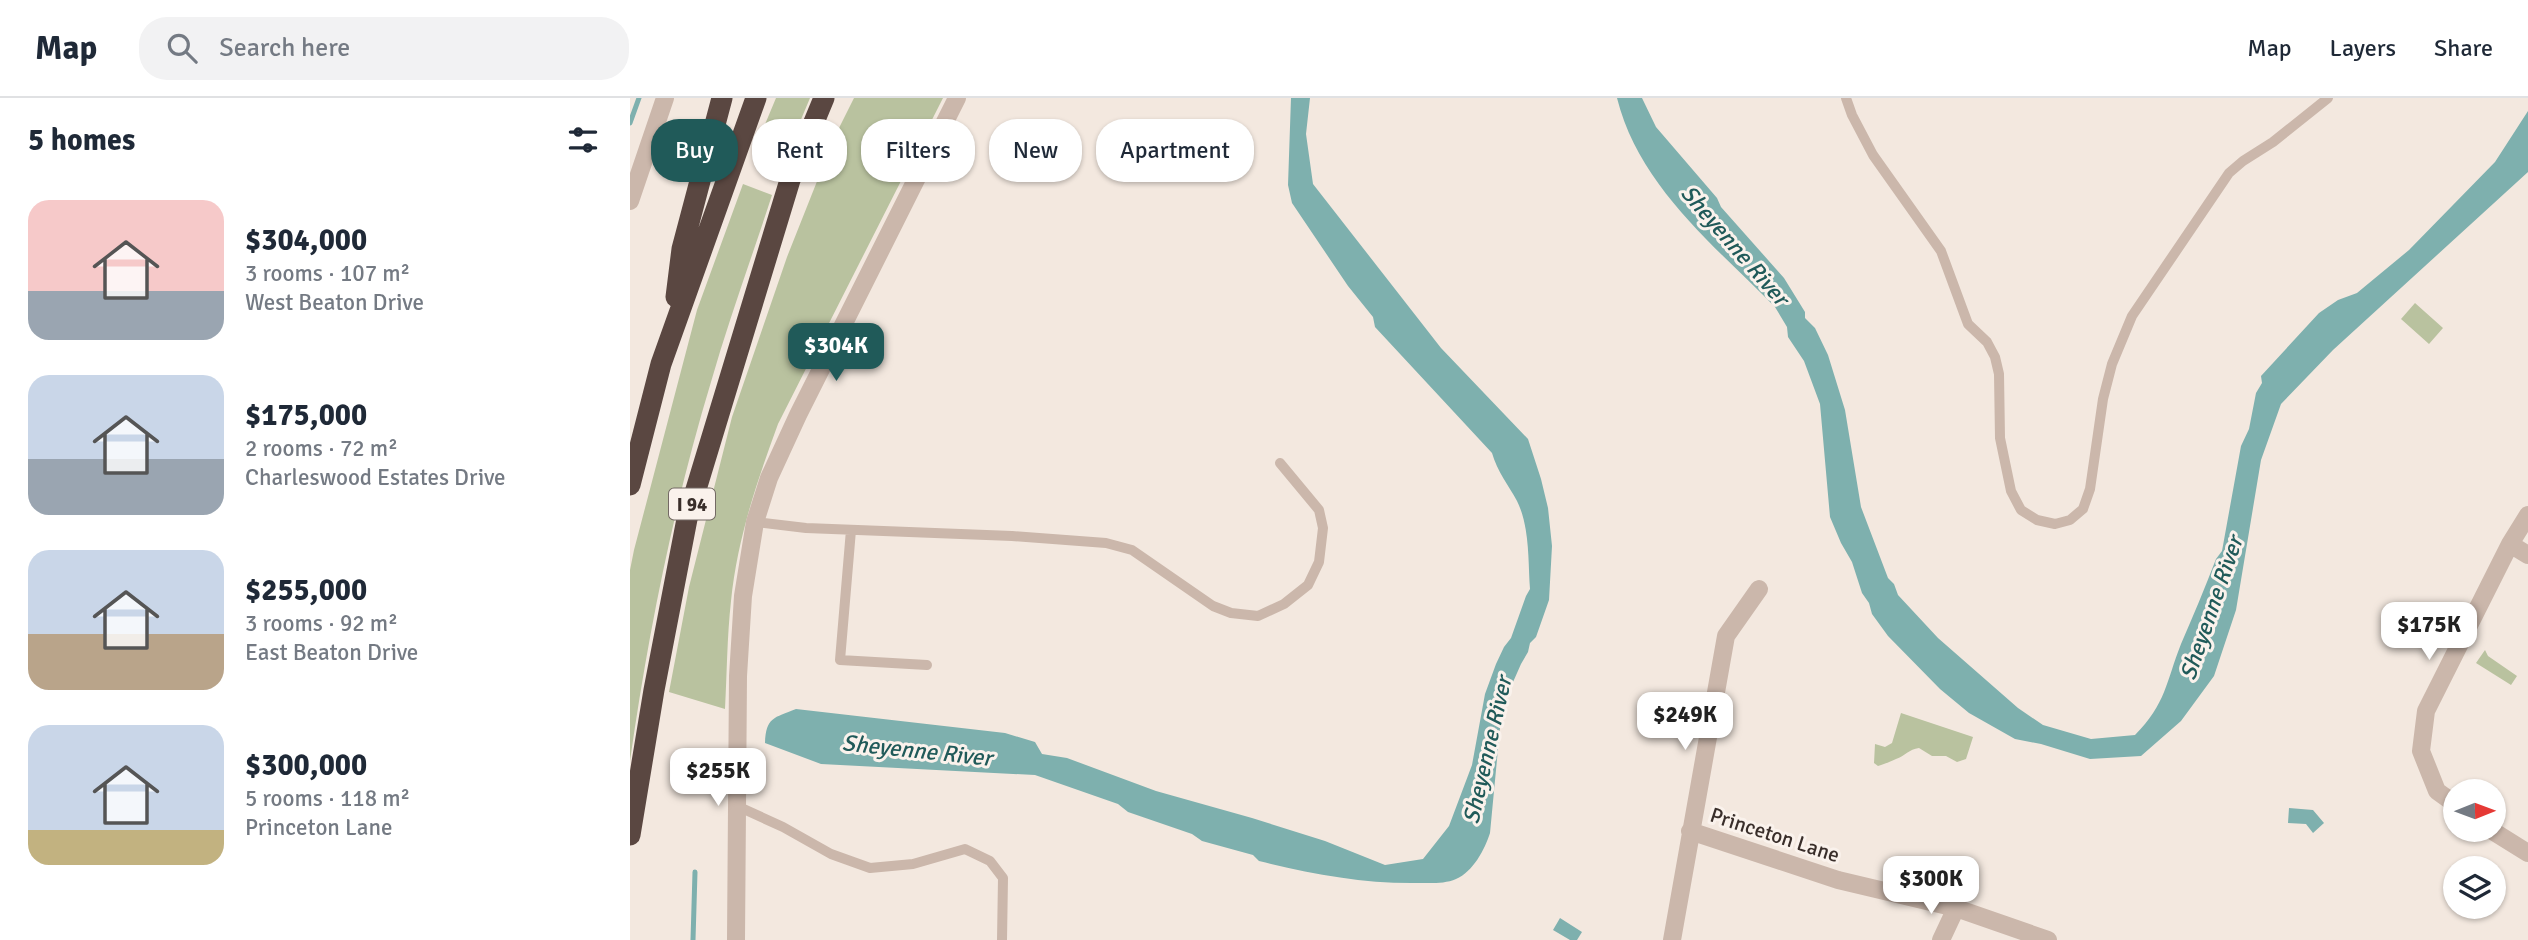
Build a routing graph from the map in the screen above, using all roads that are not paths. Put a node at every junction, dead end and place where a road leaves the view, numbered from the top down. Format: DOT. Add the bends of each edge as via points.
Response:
graph roads {
  1 [pos="665,98"];
  2 [pos="722,98"];
  3 [pos="757,98"];
  4 [pos="824,98"];
  5 [pos="840,98"];
  6 [pos="957,98"];
  7 [pos="1846,98"];
  8 [pos="2328,98"];
  9 [pos="815,119"];
  10 [pos="827,119"];
  11 [pos="789,182"];
  12 [pos="630,201"];
  13 [pos="670,340"];
  14 [pos="1280,463"];
  15 [pos="630,485"];
  16 [pos="2528,515"];
  17 [pos="755,522"];
  18 [pos="851,530"];
  19 [pos="2510,544"];
  20 [pos="2528,555"];
  21 [pos="1759,589"];
  22 [pos="927,665"];
  23 [pos="2443,795"];
  24 [pos="737,806"];
  25 [pos="1690,831"];
  26 [pos="630,835"];
  27 [pos="2506,839"];
  28 [pos="2528,853"];
  29 [pos="1956,908"];
  30 [pos="736,940"];
  31 [pos="1002,940"];
  32 [pos="1672,940"];
  33 [pos="1941,940"];
  34 [pos="2048,940"];
  1 -- 12 [label="street"];
  2 -- 13 [label="highway" via="682,249"];
  3 -- 13 [label="highway"];
  4 -- 9 [label="highway, I 94"];
  5 -- 10 [label="highway"];
  6 -- 17 [label="street" via="798,415"];
  7 -- 8 [label="lane" via="1873,155 1941,251 1968,324 1987,342 1995,358 2000,438 2011,491 2021,510 2055,524 2070,520 2083,509 2112,363 2132,316 2229,173"];
  11 -- 26 [label="highway, I 94" via="687,519"];
  13 -- 15 [label="highway"];
  14 -- 18 [label="lane" via="1319,510 1323,528 1319,562 1308,585 1284,604 1258,615 1213,606 1132,550 1106,543"];
  16 -- 19 [label="street"];
  17 -- 18 [label="lane"];
  17 -- 24 [label="street" via="743,596"];
  18 -- 22 [label="lane" via="841,660"];
  19 -- 20 [label="street"];
  19 -- 23 [label="street" via="2426,711 2421,751"];
  21 -- 25 [label="street" via="1726,636"];
  24 -- 30 [label="street"];
  24 -- 31 [label="lane" via="831,855 870,868 913,864 965,849 990,861 1003,878"];
  25 -- 29 [label="street, Princeton Lane" via="1838,880"];
  25 -- 32 [label="street"];
  27 -- 28 [label="street"];
  29 -- 33 [label="street"];
  29 -- 34 [label="street, Princeton Lane"];
}
